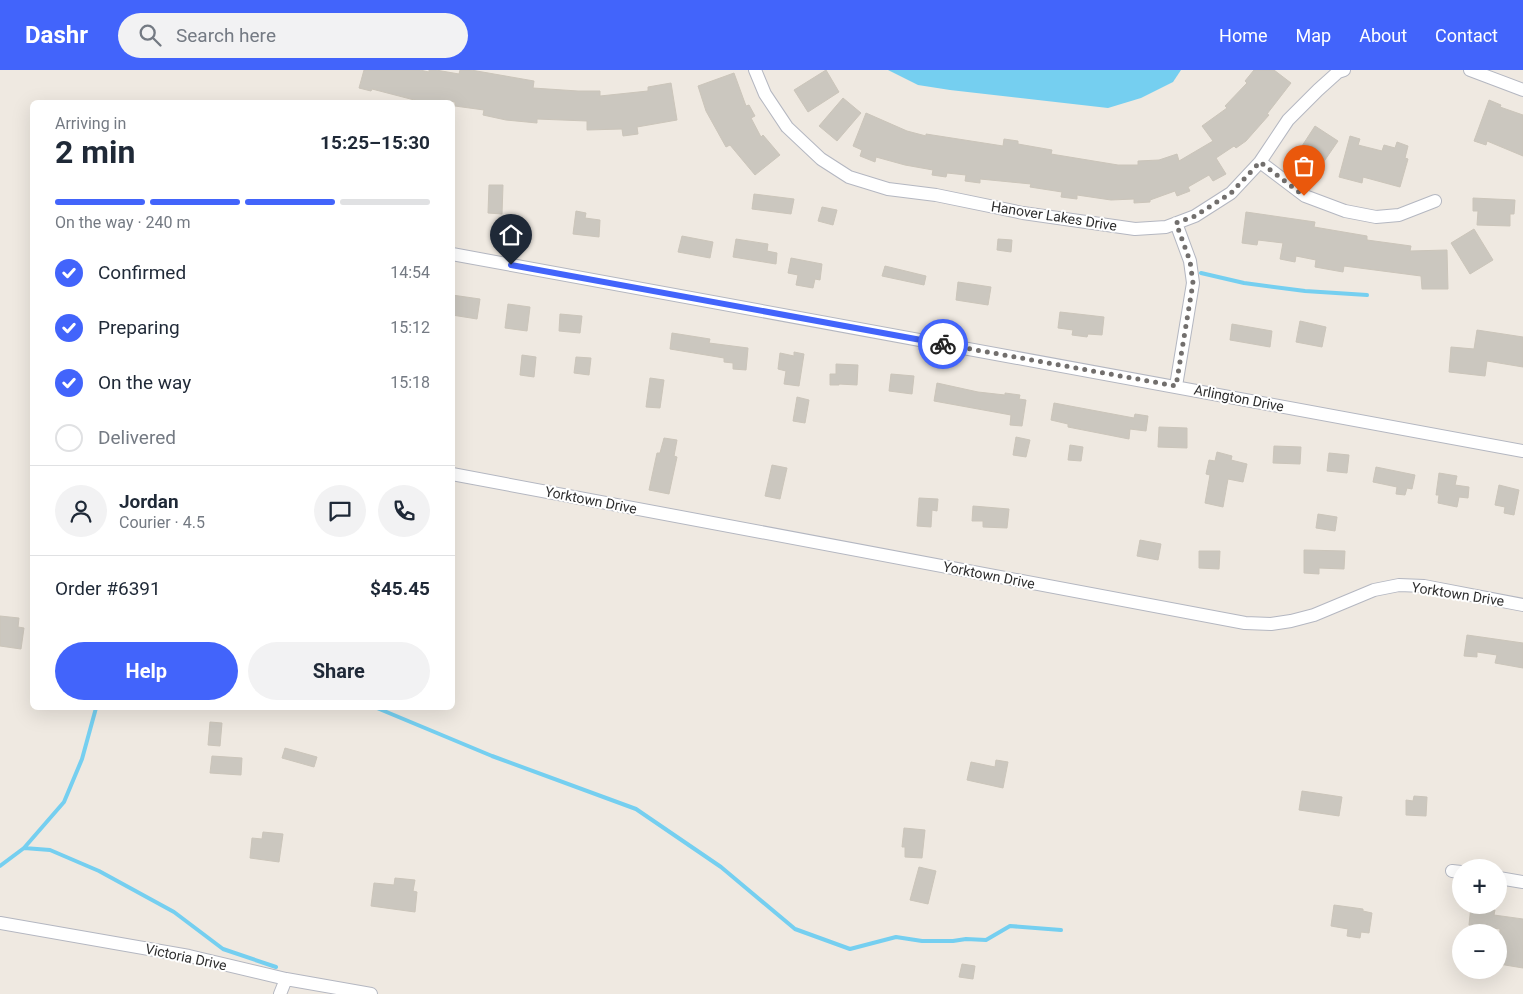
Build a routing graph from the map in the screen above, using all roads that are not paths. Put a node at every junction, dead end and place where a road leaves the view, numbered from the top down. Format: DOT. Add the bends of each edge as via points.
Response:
graph roads {
  1 [pos="755,70"];
  2 [pos="1470,70"];
  3 [pos="1340,71"];
  4 [pos="1523,90"];
  5 [pos="1260,162"];
  6 [pos="1435,201"];
  7 [pos="1176,223"];
  8 [pos="455,255"];
  9 [pos="1176,386"];
  10 [pos="1523,451"];
  11 [pos="455,475"];
  12 [pos="1523,605"];
  13 [pos="1507,879"];
  14 [pos="1523,882"];
  15 [pos="0,922"];
  16 [pos="286,979"];
  17 [pos="280,994"];
  18 [pos="371,994"];
  1 -- 7 [label="street, Hanover Lakes Drive" via="765,94 787,127 821,159 848,177 888,189 1135,229 1166,227"];
  2 -- 4 [label="street"];
  3 -- 5 [label="street, Hanover Lakes Drive" via="1288,120"];
  5 -- 6 [label="street" via="1304,196 1345,211 1376,217 1399,215"];
  5 -- 7 [label="street, Hanover Lakes Drive" via="1231,193 1195,216"];
  7 -- 9 [label="street" via="1190,261 1193,283"];
  8 -- 9 [label="street, Arlington Drive"];
  9 -- 10 [label="street, Arlington Drive"];
  11 -- 12 [label="street, Yorktown Drive" via="1245,623 1291,621 1374,590 1399,585 1424,586"];
  13 -- 14 [label="street"];
  15 -- 16 [label="street, Victoria Drive" via="189,956"];
  16 -- 17 [label="street"];
  16 -- 18 [label="street, Victoria Drive"];
}
